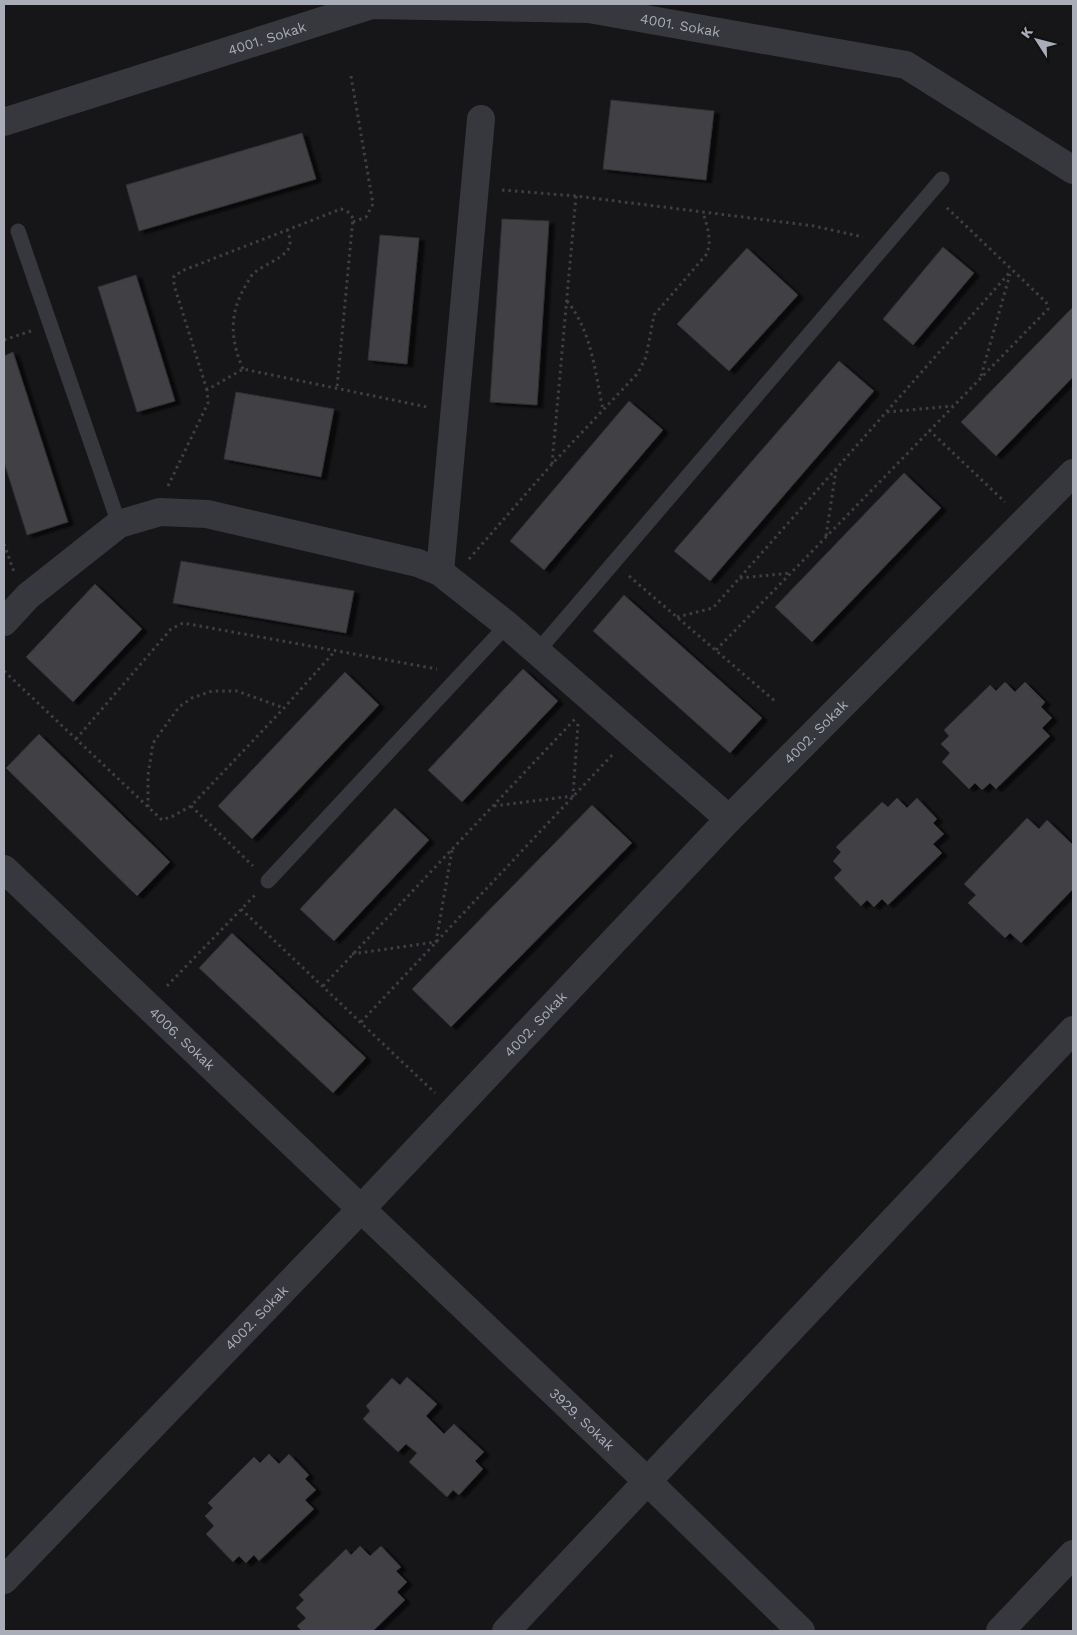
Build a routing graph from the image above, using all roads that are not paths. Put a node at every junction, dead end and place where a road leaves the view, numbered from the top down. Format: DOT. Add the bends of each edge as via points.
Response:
graph roads {
  1 [pos="372,5"];
  2 [pos="481,119"];
  3 [pos="4,122"];
  4 [pos="1073,170"];
  5 [pos="942,179"];
  6 [pos="18,231"];
  7 [pos="1073,474"];
  8 [pos="119,524"];
  9 [pos="446,576"];
  10 [pos="4,622"];
  11 [pos="507,625"];
  12 [pos="537,652"];
  13 [pos="729,819"];
  14 [pos="4,869"];
  15 [pos="268,881"];
  16 [pos="1073,1030"];
  17 [pos="360,1209"];
  18 [pos="647,1481"];
  19 [pos="1073,1554"];
  20 [pos="4,1580"];
  21 [pos="506,1631"];
  22 [pos="801,1631"];
  23 [pos="1000,1631"];
  1 -- 3 [label="street, 4001. Sokak"];
  1 -- 4 [label="street, 4001. Sokak" via="589,9 906,65"];
  2 -- 9 [label="street" via="455,413"];
  5 -- 12 [label="lane"];
  6 -- 8 [label="lane"];
  7 -- 13 [label="street, 4002. Sokak"];
  8 -- 9 [label="street" via="160,512 207,514 418,563"];
  8 -- 10 [label="street" via="28,596"];
  9 -- 11 [label="street"];
  11 -- 12 [label="street"];
  11 -- 15 [label="lane"];
  12 -- 13 [label="street"];
  13 -- 17 [label="street, 4002. Sokak"];
  14 -- 17 [label="street, 4006. Sokak"];
  16 -- 18 [label="street"];
  17 -- 18 [label="street, 3929. Sokak"];
  17 -- 20 [label="street, 4002. Sokak"];
  18 -- 21 [label="street"];
  18 -- 22 [label="street, 3929. Sokak"];
  19 -- 23 [label="street"];
}
